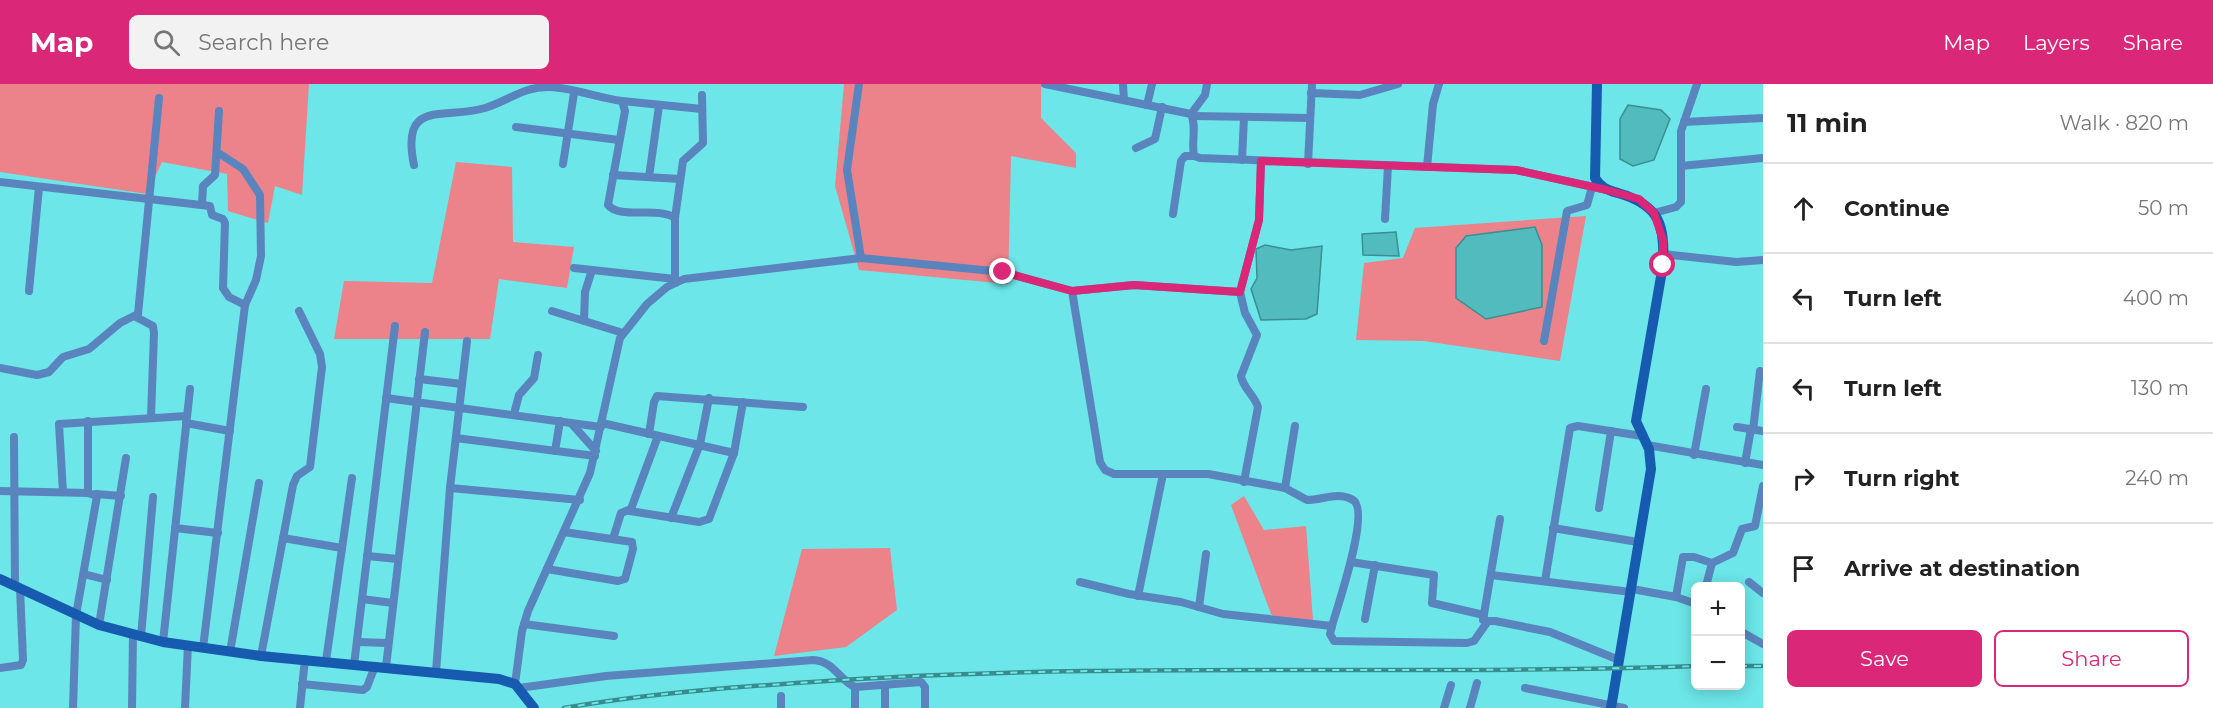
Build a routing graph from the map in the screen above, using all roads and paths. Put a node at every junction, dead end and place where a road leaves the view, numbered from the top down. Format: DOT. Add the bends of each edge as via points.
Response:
graph roads {
  1 [pos="860,84"];
  2 [pos="1045,84"];
  3 [pos="1123,84"];
  4 [pos="1152,84"];
  5 [pos="1207,84"];
  6 [pos="1398,84"];
  7 [pos="1438,84"];
  8 [pos="1597,84"];
  9 [pos="1697,84"];
  10 [pos="1068,86"];
  11 [pos="1382,87"];
  12 [pos="1311,88"];
  13 [pos="574,93"];
  14 [pos="702,95"];
  15 [pos="159,98"];
  16 [pos="1124,100"];
  17 [pos="622,101"];
  18 [pos="1147,105"];
  19 [pos="659,106"];
  20 [pos="1162,107"];
  21 [pos="702,109"];
  22 [pos="219,111"];
  23 [pos="1192,115"];
  24 [pos="1244,117"];
  25 [pos="1310,118"];
  26 [pos="1763,118"];
  27 [pos="1684,122"];
  28 [pos="516,127"];
  29 [pos="568,132"];
  30 [pos="620,140"];
  31 [pos="1136,148"];
  32 [pos="217,152"];
  33 [pos="1194,156"];
  34 [pos="1763,159"];
  35 [pos="1242,160"];
  36 [pos="1261,161"];
  37 [pos="563,164"];
  38 [pos="1308,164"];
  39 [pos="414,165"];
  40 [pos="1388,166"];
  41 [pos="1681,166"];
  42 [pos="1427,167"];
  43 [pos="613,175"];
  44 [pos="649,177"];
  45 [pos="680,179"];
  46 [pos="0,182"];
  47 [pos="39,187"];
  48 [pos="1592,187"];
  49 [pos="1607,190"];
  50 [pos="148,200"];
  51 [pos="202,204"];
  52 [pos="1654,213"];
  53 [pos="1173,214"];
  54 [pos="675,218"];
  55 [pos="1385,219"];
  56 [pos="1663,254"];
  57 [pos="861,258"];
  58 [pos="1763,260"];
  59 [pos="574,268"];
  60 [pos="592,270"];
  61 [pos="675,281"];
  62 [pos="29,291"];
  63 [pos="1072,291"];
  64 [pos="1240,292"];
  65 [pos="245,305"];
  66 [pos="299,311"];
  67 [pos="552,311"];
  68 [pos="136,317"];
  69 [pos="584,321"];
  70 [pos="395,326"];
  71 [pos="425,332"];
  72 [pos="620,339"];
  73 [pos="467,341"];
  74 [pos="1544,341"];
  75 [pos="538,356"];
  76 [pos="0,368"];
  77 [pos="1760,371"];
  78 [pos="419,380"];
  79 [pos="462,384"];
  80 [pos="190,389"];
  81 [pos="1706,389"];
  82 [pos="386,398"];
  83 [pos="709,398"];
  84 [pos="417,402"];
  85 [pos="743,402"];
  86 [pos="803,406"];
  87 [pos="460,407"];
  88 [pos="513,414"];
  89 [pos="151,417"];
  90 [pos="187,419"];
  91 [pos="88,421"];
  92 [pos="560,421"];
  93 [pos="571,423"];
  94 [pos="601,425"];
  95 [pos="1295,426"];
  96 [pos="1737,427"];
  97 [pos="1752,430"];
  98 [pos="230,431"];
  99 [pos="1611,431"];
  100 [pos="1763,431"];
  101 [pos="654,435"];
  102 [pos="14,437"];
  103 [pos="456,438"];
  104 [pos="1644,440"];
  105 [pos="700,444"];
  106 [pos="555,451"];
  107 [pos="734,453"];
  108 [pos="595,454"];
  109 [pos="1694,455"];
  110 [pos="126,458"];
  111 [pos="1745,463"];
  112 [pos="1763,465"];
  113 [pos="1163,474"];
  114 [pos="352,478"];
  115 [pos="1244,482"];
  116 [pos="259,483"];
  117 [pos="1763,486"];
  118 [pos="450,488"];
  119 [pos="1285,488"];
  120 [pos="14,489"];
  121 [pos="0,491"];
  122 [pos="63,492"];
  123 [pos="92,494"];
  124 [pos="121,496"];
  125 [pos="153,497"];
  126 [pos="580,500"];
  127 [pos="1599,508"];
  128 [pos="630,511"];
  129 [pos="671,518"];
  130 [pos="1500,519"];
  131 [pos="175,528"];
  132 [pos="1553,528"];
  133 [pos="564,532"];
  134 [pos="218,533"];
  135 [pos="283,538"];
  136 [pos="613,539"];
  137 [pos="1638,542"];
  138 [pos="342,548"];
  139 [pos="1206,554"];
  140 [pos="367,556"];
  141 [pos="398,559"];
  142 [pos="1351,562"];
  143 [pos="1712,563"];
  144 [pos="1375,565"];
  145 [pos="547,569"];
  146 [pos="84,574"];
  147 [pos="1491,575"];
  148 [pos="0,579"];
  149 [pos="107,580"];
  150 [pos="1545,581"];
  151 [pos="1080,582"];
  152 [pos="1707,582"];
  153 [pos="1749,582"];
  154 [pos="18,587"];
  155 [pos="1632,591"];
  156 [pos="1763,593"];
  157 [pos="1138,596"];
  158 [pos="1676,597"];
  159 [pos="362,599"];
  160 [pos="393,603"];
  161 [pos="1691,603"];
  162 [pos="1198,607"];
  163 [pos="76,615"];
  164 [pos="1484,615"];
  165 [pos="1365,619"];
  166 [pos="524,624"];
  167 [pos="99,625"];
  168 [pos="1332,626"];
  169 [pos="1482,627"];
  170 [pos="1745,634"];
  171 [pos="137,636"];
  172 [pos="614,636"];
  173 [pos="163,642"];
  174 [pos="357,642"];
  175 [pos="388,643"];
  176 [pos="1763,644"];
  177 [pos="188,645"];
  178 [pos="203,648"];
  179 [pos="230,652"];
  180 [pos="261,656"];
  181 [pos="305,659"];
  182 [pos="1619,660"];
  183 [pos="326,661"];
  184 [pos="354,665"];
  185 [pos="380,666"];
  186 [pos="0,668"];
  187 [pos="436,672"];
  188 [pos="1478,683"];
  189 [pos="302,684"];
  190 [pos="885,685"];
  191 [pos="1451,685"];
  192 [pos="855,687"];
  193 [pos="1525,688"];
  194 [pos="520,689"];
  195 [pos="781,696"];
  196 [pos="1612,707"];
  197 [pos="73,708"];
  198 [pos="132,708"];
  199 [pos="185,708"];
  200 [pos="300,708"];
  201 [pos="534,708"];
  202 [pos="781,708"];
  203 [pos="855,708"];
  204 [pos="885,708"];
  205 [pos="925,708"];
  206 [pos="1444,708"];
  207 [pos="1470,708"];
  208 [pos="1624,708"];
  1 -- 57 [label="street" via="847,170"];
  2 -- 10 [label="street"];
  3 -- 16 [label="street"];
  4 -- 18 [label="street"];
  5 -- 23 [label="street"];
  6 -- 11 [label="street"];
  7 -- 42 [label="street"];
  8 -- 49 [label="street" via="1595,178"];
  9 -- 27 [label="street"];
  10 -- 16 [label="street"];
  11 -- 12 [label="street" via="1360,95"];
  12 -- 25 [label="street"];
  13 -- 17 [label="street"];
  13 -- 29 [label="street"];
  13 -- 39 [label="street" via="558,88 526,89 484,108 427,117 411,130 409,144"];
  14 -- 21 [label="street"];
  15 -- 50 [label="street"];
  16 -- 18 [label="street"];
  17 -- 19 [label="street"];
  17 -- 30 [label="street" via="625,111"];
  18 -- 20 [label="street"];
  19 -- 21 [label="street"];
  19 -- 44 [label="street"];
  20 -- 23 [label="street"];
  20 -- 31 [label="street" via="1155,139"];
  21 -- 45 [label="street" via="703,143 683,161"];
  22 -- 32 [label="street"];
  23 -- 24 [label="street"];
  23 -- 33 [label="street"];
  24 -- 25 [label="street"];
  24 -- 35 [label="street"];
  25 -- 38 [label="street"];
  26 -- 27 [label="street"];
  27 -- 41 [label="street" via="1679,142"];
  28 -- 29 [label="street"];
  29 -- 30 [label="street"];
  29 -- 37 [label="street"];
  30 -- 43 [label="street"];
  32 -- 51 [label="street" via="215,175 203,186"];
  32 -- 65 [label="street" via="243,169 260,195 261,256"];
  33 -- 35 [label="street"];
  33 -- 53 [label="street" via="1185,156 1180,161"];
  34 -- 41 [label="street"];
  35 -- 36 [label="street"];
  36 -- 38 [label="street"];
  36 -- 64 [label="street" via="1259,220"];
  38 -- 40 [label="street"];
  40 -- 42 [label="street"];
  40 -- 55 [label="street"];
  41 -- 52 [label="street" via="1681,202 1677,207"];
  42 -- 48 [label="street" via="1525,171"];
  43 -- 44 [label="street"];
  43 -- 54 [label="street" via="608,205 611,209 663,213"];
  44 -- 45 [label="street"];
  45 -- 54 [label="street"];
  46 -- 47 [label="street"];
  47 -- 50 [label="street"];
  47 -- 62 [label="street"];
  48 -- 49 [label="street"];
  48 -- 74 [label="street" via="1587,205 1567,212"];
  49 -- 52 [label="street" via="1639,199"];
  50 -- 51 [label="street"];
  50 -- 68 [label="street"];
  51 -- 65 [label="street" via="210,206 212,215 225,222 225,293"];
  52 -- 56 [label="street" via="1661,227"];
  54 -- 61 [label="street"];
  56 -- 58 [label="street" via="1736,262"];
  56 -- 104 [label="street" via="1636,421"];
  57 -- 61 [label="street"];
  57 -- 63 [label="street" via="1003,272"];
  59 -- 60 [label="street"];
  60 -- 61 [label="street"];
  60 -- 69 [label="street" via="585,292"];
  61 -- 72 [label="street" via="647,304"];
  63 -- 64 [label="street" via="1134,285"];
  63 -- 113 [label="street" via="1100,462 1114,474"];
  64 -- 115 [label="street" via="1245,313 1257,335 1241,376 1258,407"];
  65 -- 98 [label="street"];
  66 -- 135 [label="street" via="320,354 322,367 310,467 294,480"];
  67 -- 69 [label="street"];
  68 -- 76 [label="street" via="120,323 89,349 63,357 49,372 37,375"];
  68 -- 89 [label="street" via="153,326"];
  69 -- 72 [label="street"];
  70 -- 82 [label="street"];
  71 -- 78 [label="street"];
  72 -- 94 [label="street"];
  73 -- 79 [label="street"];
  75 -- 88 [label="street" via="534,378 519,394"];
  77 -- 97 [label="street"];
  78 -- 79 [label="street"];
  78 -- 84 [label="street"];
  79 -- 87 [label="street"];
  80 -- 90 [label="street"];
  81 -- 109 [label="street"];
  82 -- 84 [label="street"];
  82 -- 140 [label="street"];
  83 -- 85 [label="street"];
  83 -- 101 [label="street" via="657,396"];
  83 -- 105 [label="street"];
  84 -- 87 [label="street"];
  84 -- 141 [label="street"];
  85 -- 86 [label="street"];
  85 -- 107 [label="street"];
  87 -- 88 [label="street"];
  87 -- 103 [label="street"];
  88 -- 92 [label="street"];
  89 -- 90 [label="street"];
  89 -- 91 [label="street"];
  90 -- 98 [label="street"];
  90 -- 131 [label="street"];
  91 -- 122 [label="street" via="57,427"];
  91 -- 123 [label="street"];
  92 -- 93 [label="street"];
  92 -- 106 [label="street"];
  93 -- 94 [label="street"];
  93 -- 108 [label="street"];
  94 -- 101 [label="street"];
  94 -- 108 [label="street"];
  95 -- 119 [label="street"];
  96 -- 97 [label="street"];
  97 -- 100 [label="street"];
  97 -- 111 [label="street"];
  98 -- 134 [label="street"];
  99 -- 104 [label="street"];
  99 -- 127 [label="street"];
  99 -- 132 [label="street" via="1570,428"];
  101 -- 105 [label="street"];
  101 -- 128 [label="street"];
  102 -- 120 [label="street"];
  103 -- 106 [label="street"];
  103 -- 118 [label="street"];
  104 -- 109 [label="street"];
  104 -- 137 [label="street" via="1652,458"];
  105 -- 107 [label="street"];
  105 -- 129 [label="street"];
  106 -- 108 [label="street"];
  107 -- 129 [label="street" via="708,519 699,522"];
  108 -- 126 [label="street"];
  109 -- 111 [label="street"];
  110 -- 124 [label="street"];
  111 -- 112 [label="street"];
  113 -- 115 [label="street" via="1198,473"];
  113 -- 157 [label="street"];
  114 -- 138 [label="street"];
  115 -- 119 [label="street"];
  116 -- 179 [label="street"];
  117 -- 143 [label="street" via="1755,526 1742,529 1733,553"];
  118 -- 126 [label="street"];
  118 -- 187 [label="street"];
  119 -- 142 [label="street" via="1307,500 1335,495 1358,505"];
  120 -- 121 [label="street"];
  120 -- 122 [label="street"];
  120 -- 154 [label="street"];
  122 -- 123 [label="street"];
  123 -- 124 [label="street"];
  123 -- 146 [label="street"];
  124 -- 149 [label="street"];
  125 -- 171 [label="street"];
  126 -- 133 [label="street"];
  128 -- 129 [label="street"];
  128 -- 136 [label="street" via="621,513"];
  130 -- 147 [label="street"];
  131 -- 134 [label="street"];
  131 -- 173 [label="street"];
  132 -- 137 [label="street"];
  132 -- 150 [label="street"];
  133 -- 136 [label="street"];
  133 -- 145 [label="street"];
  134 -- 178 [label="street"];
  135 -- 138 [label="street"];
  135 -- 180 [label="street"];
  136 -- 145 [label="street" via="633,545 622,581"];
  137 -- 155 [label="street"];
  138 -- 183 [label="street"];
  139 -- 162 [label="street"];
  140 -- 141 [label="street"];
  140 -- 159 [label="street"];
  141 -- 160 [label="street"];
  142 -- 144 [label="street"];
  142 -- 168 [label="street"];
  143 -- 152 [label="street"];
  143 -- 158 [label="street" via="1683,557"];
  144 -- 164 [label="street" via="1434,575 1432,603"];
  144 -- 165 [label="street"];
  145 -- 166 [label="street"];
  146 -- 149 [label="street"];
  146 -- 163 [label="street"];
  147 -- 150 [label="street"];
  147 -- 164 [label="street"];
  148 -- 154 [label="street"];
  149 -- 167 [label="street"];
  150 -- 155 [label="street"];
  151 -- 157 [label="street"];
  153 -- 156 [label="street"];
  154 -- 163 [label="street"];
  154 -- 186 [label="street" via="23,660 21,665"];
  155 -- 158 [label="street"];
  155 -- 182 [label="street"];
  157 -- 162 [label="street"];
  158 -- 161 [label="street"];
  159 -- 160 [label="street"];
  159 -- 174 [label="street"];
  160 -- 175 [label="street"];
  162 -- 168 [label="street" via="1223,614"];
  163 -- 167 [label="street"];
  163 -- 197 [label="street"];
  164 -- 169 [label="street"];
  166 -- 172 [label="street"];
  166 -- 194 [label="street"];
  167 -- 171 [label="street"];
  168 -- 169 [label="street" via="1330,634 1342,642 1467,643 1478,636"];
  169 -- 182 [label="street" via="1488,621 1496,621 1550,632"];
  170 -- 176 [label="street"];
  171 -- 173 [label="street"];
  171 -- 198 [label="street"];
  173 -- 177 [label="street"];
  174 -- 175 [label="street"];
  174 -- 184 [label="street"];
  175 -- 185 [label="street"];
  177 -- 178 [label="street"];
  177 -- 199 [label="street"];
  178 -- 179 [label="street"];
  179 -- 180 [label="street"];
  180 -- 181 [label="street"];
  181 -- 183 [label="street"];
  181 -- 189 [label="street"];
  182 -- 196 [label="street"];
  183 -- 184 [label="street"];
  184 -- 185 [label="street"];
  185 -- 187 [label="street"];
  185 -- 189 [label="street" via="363,690"];
  187 -- 194 [label="street" via="499,679"];
  188 -- 207 [label="street"];
  189 -- 200 [label="street"];
  190 -- 192 [label="street"];
  190 -- 204 [label="street"];
  190 -- 205 [label="street" via="923,683"];
  191 -- 206 [label="street"];
  192 -- 194 [label="street" via="829,664 813,660 606,676"];
  192 -- 203 [label="street"];
  193 -- 196 [label="street"];
  194 -- 201 [label="street"];
  195 -- 202 [label="street"];
  196 -- 208 [label="street"];
}
